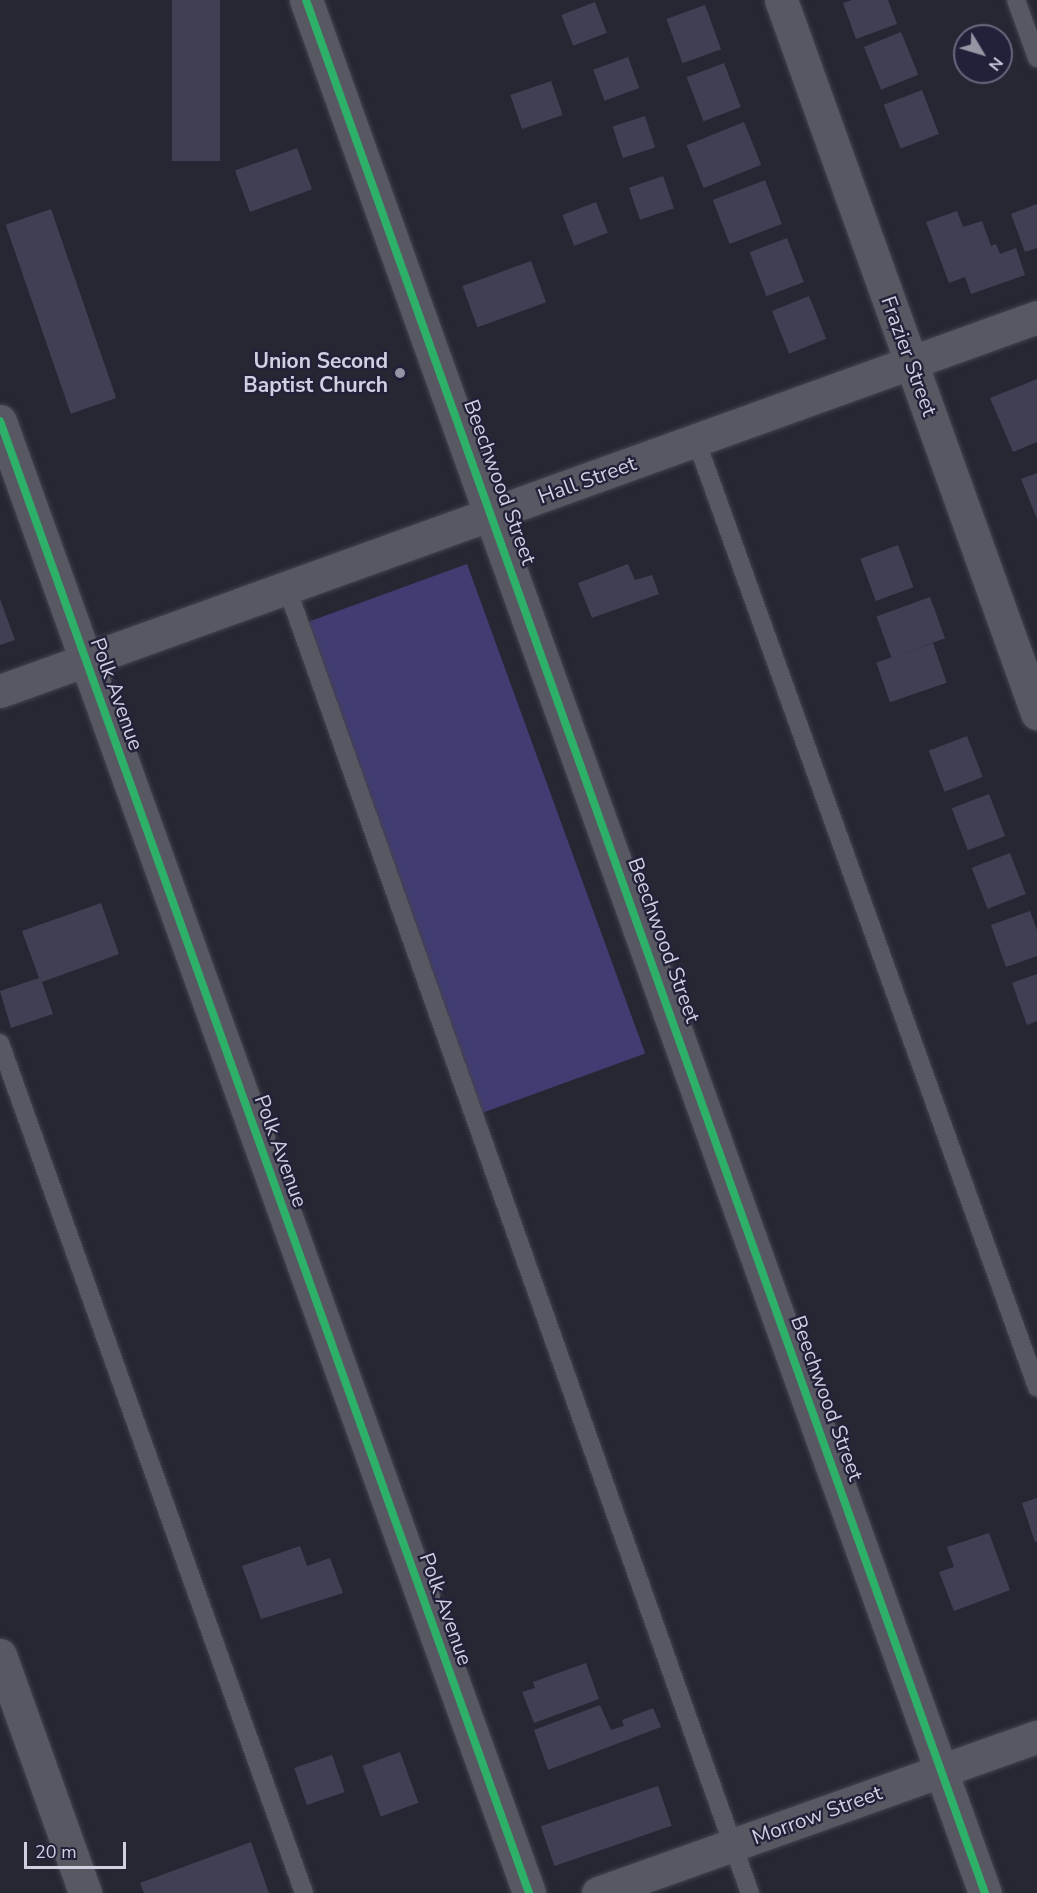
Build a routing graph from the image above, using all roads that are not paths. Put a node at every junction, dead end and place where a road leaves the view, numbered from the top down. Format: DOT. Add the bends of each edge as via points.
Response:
graph roads {
  1 [pos="306,0"];
  2 [pos="781,0"];
  3 [pos="1016,0"];
  4 [pos="1037,58"];
  5 [pos="1037,317"];
  6 [pos="911,362"];
  7 [pos="0,422"];
  8 [pos="696,440"];
  9 [pos="6,454"];
  10 [pos="492,515"];
  11 [pos="287,588"];
  12 [pos="86,660"];
  13 [pos="0,691"];
  14 [pos="1037,713"];
  15 [pos="0,1043"];
  16 [pos="1037,1387"];
  17 [pos="0,1655"];
  18 [pos="1037,1737"];
  19 [pos="940,1772"];
  20 [pos="733,1845"];
  21 [pos="85,1893"];
  22 [pos="304,1893"];
  23 [pos="529,1893"];
  24 [pos="598,1893"];
  25 [pos="750,1893"];
  26 [pos="985,1893"];
  1 -- 10 [label="street, Beechwood Street"];
  2 -- 6 [label="street, Frazier Street"];
  3 -- 4 [label="lane"];
  5 -- 6 [label="street, Hall Street"];
  6 -- 8 [label="street, Hall Street"];
  6 -- 14 [label="street, Frazier Street"];
  7 -- 9 [label="street, Polk Avenue"];
  8 -- 10 [label="street, Hall Street"];
  8 -- 16 [label="lane"];
  9 -- 12 [label="street, Polk Avenue"];
  10 -- 11 [label="street, Hall Street"];
  10 -- 19 [label="street, Beechwood Street"];
  11 -- 12 [label="street, Hall Street"];
  11 -- 20 [label="lane"];
  12 -- 13 [label="street, Hall Street"];
  12 -- 23 [label="street, Polk Avenue"];
  15 -- 22 [label="lane"];
  17 -- 21 [label="street"];
  18 -- 19 [label="street, Morrow Street"];
  19 -- 20 [label="street, Morrow Street"];
  19 -- 26 [label="street, Beechwood Street"];
  20 -- 24 [label="street, Morrow Street"];
  20 -- 25 [label="lane"];
}
